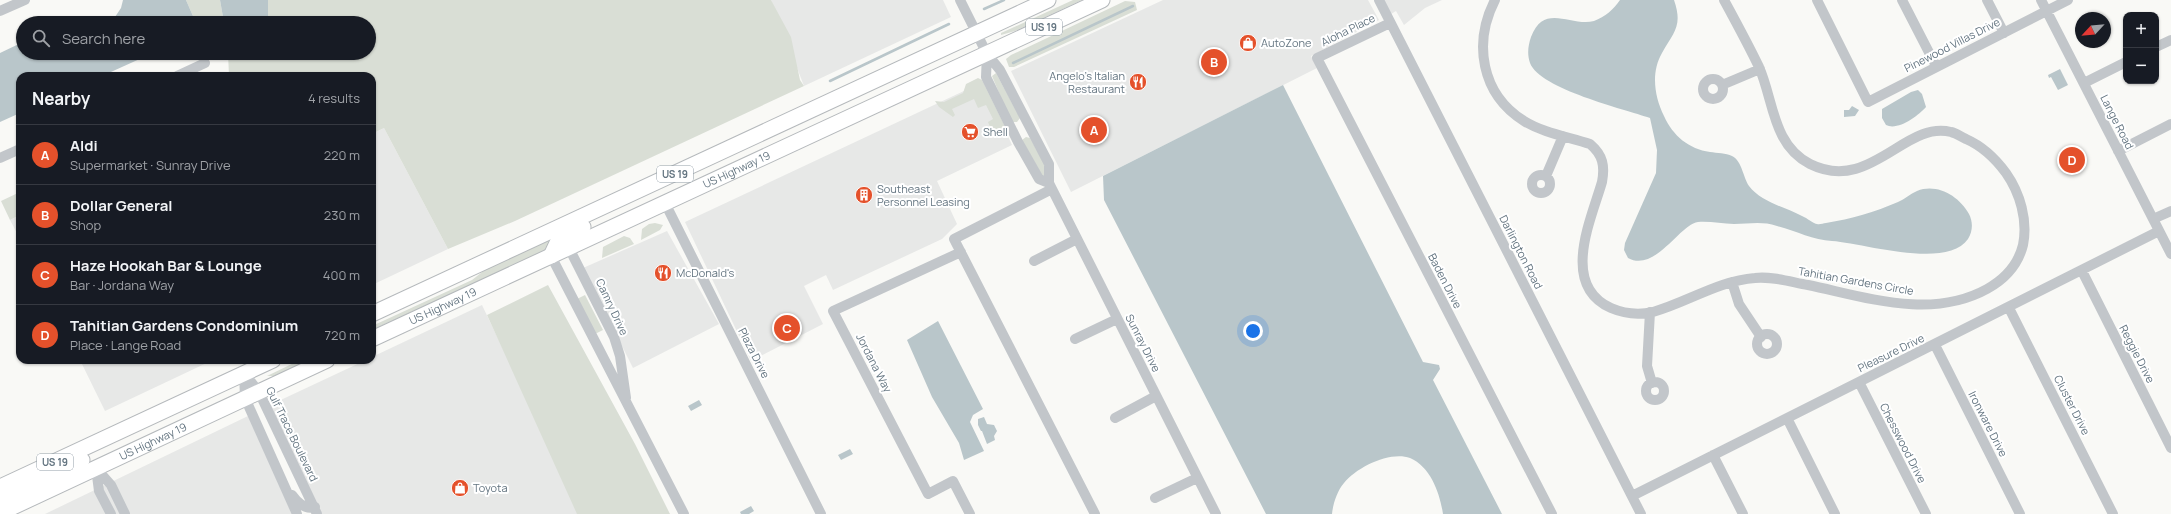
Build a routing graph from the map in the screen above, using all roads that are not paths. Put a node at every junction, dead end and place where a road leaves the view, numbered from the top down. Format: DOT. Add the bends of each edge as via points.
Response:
graph roads {
  1 [pos="26,0"];
  2 [pos="960,0"];
  3 [pos="1048,0"];
  4 [pos="1102,0"];
  5 [pos="1379,0"];
  6 [pos="1495,0"];
  7 [pos="1724,0"];
  8 [pos="1817,0"];
  9 [pos="1902,0"];
  10 [pos="1988,0"];
  11 [pos="2042,0"];
  12 [pos="2068,0"];
  13 [pos="2047,10"];
  14 [pos="0,11"];
  15 [pos="1390,23"];
  16 [pos="977,33"];
  17 [pos="2004,33"];
  18 [pos="2171,40"];
  19 [pos="2159,46"];
  20 [pos="987,54"];
  21 [pos="1317,58"];
  22 [pos="205,63"];
  23 [pos="2123,64"];
  24 [pos="1936,66"];
  25 [pos="1760,69"];
  26 [pos="185,72"];
  27 [pos="2084,83"];
  28 [pos="1722,85"];
  29 [pos="2171,124"];
  30 [pos="1563,136"];
  31 [pos="16,151"];
  32 [pos="2118,151"];
  33 [pos="0,158"];
  34 [pos="689,167"];
  35 [pos="1546,176"];
  36 [pos="1050,186"];
  37 [pos="665,203"];
  38 [pos="2171,211"];
  39 [pos="2153,219"];
  40 [pos="2159,231"];
  41 [pos="1077,239"];
  42 [pos="569,248"];
  43 [pos="961,252"];
  44 [pos="2171,254"];
  45 [pos="550,256"];
  46 [pos="1034,261"];
  47 [pos="2082,271"];
  48 [pos="1732,282"];
  49 [pos="2009,308"];
  50 [pos="376,312"];
  51 [pos="1650,312"];
  52 [pos="1116,318"];
  53 [pos="1761,336"];
  54 [pos="376,337"];
  55 [pos="1075,339"];
  56 [pos="1935,345"];
  57 [pos="265,364"];
  58 [pos="319,364"];
  59 [pos="244,374"];
  60 [pos="1859,382"];
  61 [pos="1652,383"];
  62 [pos="259,392"];
  63 [pos="1156,396"];
  64 [pos="245,398"];
  65 [pos="627,404"];
  66 [pos="1115,418"];
  67 [pos="1787,418"];
  68 [pos="110,437"];
  69 [pos="2171,448"];
  70 [pos="1713,455"];
  71 [pos="96,468"];
  72 [pos="1197,478"];
  73 [pos="282,479"];
  74 [pos="0,487"];
  75 [pos="1632,496"];
  76 [pos="1155,498"];
  77 [pos="0,500"];
  78 [pos="316,511"];
  79 [pos="0,513"];
  80 [pos="111,514"];
  81 [pos="125,514"];
  82 [pos="297,514"];
  83 [pos="684,514"];
  84 [pos="821,514"];
  85 [pos="970,514"];
  86 [pos="1095,514"];
  87 [pos="1216,514"];
  88 [pos="1552,514"];
  89 [pos="1641,514"];
  90 [pos="1743,514"];
  91 [pos="1835,514"];
  92 [pos="1926,514"];
  93 [pos="2020,514"];
  94 [pos="2114,514"];
  1 -- 14 [label="street"];
  2 -- 16 [label="street, Sunray Drive"];
  3 -- 16 [label="highway, US Highway 19 / US 19"];
  4 -- 20 [label="highway, US Highway 19 / US 19"];
  5 -- 15 [label="street, Darlington Road"];
  6 -- 30 [label="street, Tahitian Gardens Circle" via="1487,16 1482,47 1484,64 1495,91 1509,109 1524,121"];
  7 -- 25 [label="street, Tahitian Gardens Circle"];
  8 -- 24 [label="street, Pinewood Villas Drive" via="1868,102"];
  9 -- 24 [label="street"];
  10 -- 17 [label="street"];
  11 -- 13 [label="street, Lange Road"];
  12 -- 13 [label="street, Pinewood Villas Drive"];
  13 -- 17 [label="street, Pinewood Villas Drive"];
  13 -- 27 [label="street, Lange Road"];
  15 -- 21 [label="street, Aloha Place"];
  15 -- 75 [label="street, Darlington Road"];
  16 -- 20 [label="street, Sunray Drive"];
  16 -- 34 [label="highway, US Highway 19 / US 19"];
  17 -- 24 [label="street, Pinewood Villas Drive"];
  18 -- 19 [label="street"];
  20 -- 36 [label="street, Sunray Drive" via="1000,70 1049,164"];
  20 -- 36 [label="street, Sunray Drive" via="986,77 1001,109 1039,179"];
  20 -- 37 [label="highway, US Highway 19 / US 19"];
  21 -- 88 [label="street, Baden Drive"];
  22 -- 26 [label="street"];
  23 -- 27 [label="street"];
  25 -- 28 [label="street"];
  25 -- 48 [label="street, Tahitian Gardens Circle" via="1781,134 1804,160 1824,169 1855,170 1920,136 1949,131 1981,148 2000,166 2019,200 2025,229 2017,260 2002,279 1984,291 1949,302 1925,305 1889,302 1766,278"];
  27 -- 32 [label="street, Lange Road"];
  29 -- 32 [label="street"];
  30 -- 35 [label="street"];
  30 -- 51 [label="street, Tahitian Gardens Circle" via="1590,144 1604,165 1602,182 1582,245 1587,284 1597,297 1610,307 1632,314"];
  31 -- 33 [label="street"];
  32 -- 39 [label="street, Lange Road"];
  34 -- 45 [label="highway" via="660,191 564,237 554,247"];
  34 -- 50 [label="highway, US Highway 19 / US 19"];
  36 -- 41 [label="street, Sunray Drive"];
  36 -- 43 [label="street" via="954,240"];
  37 -- 42 [label="highway, US Highway 19 / US 19"];
  37 -- 84 [label="street, Plaza Drive"];
  38 -- 39 [label="street"];
  39 -- 40 [label="street, Lange Road"];
  40 -- 44 [label="street, Lange Road"];
  40 -- 47 [label="street, Pleasure Drive"];
  41 -- 46 [label="street"];
  41 -- 52 [label="street, Sunray Drive"];
  42 -- 45 [label="highway, US Highway 19 / US 19"];
  42 -- 65 [label="street, Camry Drive" via="614,336 620,356"];
  43 -- 85 [label="street, Jordana Way" via="833,311 928,494 953,481"];
  43 -- 86 [label="street"];
  45 -- 54 [label="highway, US Highway 19 / US 19"];
  45 -- 65 [label="street, Camry Drive"];
  47 -- 49 [label="street, Pleasure Drive"];
  47 -- 69 [label="street, Reggie Drive"];
  48 -- 51 [label="street, Tahitian Gardens Circle"];
  48 -- 53 [label="street" via="1739,304"];
  49 -- 56 [label="street, Pleasure Drive"];
  49 -- 94 [label="street, Cluster Drive"];
  51 -- 61 [label="street" via="1647,366"];
  52 -- 55 [label="street"];
  52 -- 63 [label="street, Sunray Drive"];
  56 -- 60 [label="street, Pleasure Drive"];
  56 -- 93 [label="street, Ironware Drive"];
  57 -- 59 [label="highway, US Highway 19 / US 19"];
  58 -- 62 [label="highway, US Highway 19 / US 19"];
  59 -- 62 [label="street, Gulf Trace Boulevard"];
  59 -- 64 [label="street"];
  59 -- 68 [label="highway, US Highway 19 / US 19"];
  60 -- 67 [label="street, Pleasure Drive"];
  60 -- 92 [label="street, Chesswood Drive"];
  62 -- 64 [label="highway, US Highway 19 / US 19"];
  62 -- 78 [label="street, Gulf Trace Boulevard"];
  63 -- 66 [label="street"];
  63 -- 72 [label="street, Sunray Drive"];
  64 -- 71 [label="highway, US Highway 19 / US 19"];
  64 -- 73 [label="street"];
  65 -- 83 [label="street, Camry Drive"];
  67 -- 70 [label="street, Pleasure Drive"];
  67 -- 91 [label="street"];
  68 -- 74 [label="highway, US Highway 19 / US 19"];
  68 -- 77 [label="highway" via="82,461"];
  70 -- 75 [label="street, Pleasure Drive"];
  70 -- 90 [label="street"];
  71 -- 79 [label="highway, US Highway 19 / US 19"];
  71 -- 80 [label="street" via="99,491"];
  71 -- 81 [label="street" via="111,485"];
  72 -- 76 [label="street"];
  72 -- 87 [label="street, Sunray Drive"];
  73 -- 78 [label="street" via="295,500"];
  73 -- 82 [label="street"];
  75 -- 89 [label="street, Darlington Road"];
}
